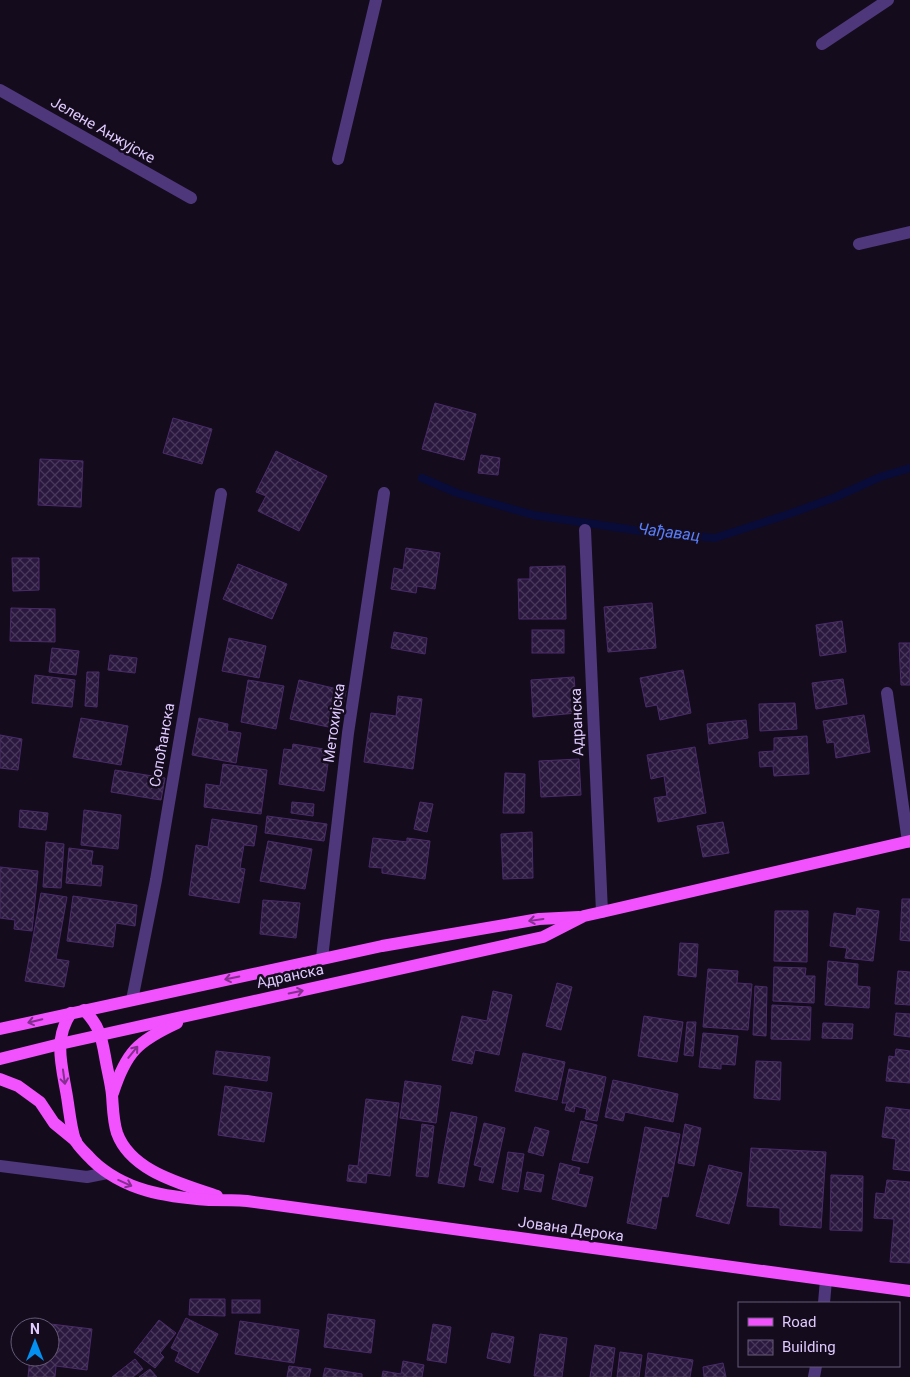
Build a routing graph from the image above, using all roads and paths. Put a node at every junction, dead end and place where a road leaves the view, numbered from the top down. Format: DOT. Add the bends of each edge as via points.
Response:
graph roads {
  1 [pos="376,0"];
  2 [pos="888,0"];
  3 [pos="822,44"];
  4 [pos="0,90"];
  5 [pos="338,159"];
  6 [pos="191,198"];
  7 [pos="910,232"];
  8 [pos="859,244"];
  9 [pos="384,493"];
  10 [pos="221,494"];
  11 [pos="585,530"];
  12 [pos="886,693"];
  13 [pos="909,841"];
  14 [pos="602,912"];
  15 [pos="584,916"];
  16 [pos="322,958"];
  17 [pos="132,1000"];
  18 [pos="84,1010"];
  19 [pos="71,1013"];
  20 [pos="197,1013"];
  21 [pos="0,1029"];
  22 [pos="101,1035"];
  23 [pos="60,1044"];
  24 [pos="0,1059"];
  25 [pos="0,1078"];
  26 [pos="112,1096"];
  27 [pos="76,1141"];
  28 [pos="0,1166"];
  29 [pos="107,1173"];
  30 [pos="227,1199"];
  31 [pos="826,1280"];
  32 [pos="910,1291"];
  33 [pos="824,1302"];
  1 -- 5 [label="street"];
  2 -- 3 [label="street"];
  4 -- 6 [label="street, Јелене Анжујске"];
  7 -- 8 [label="street"];
  9 -- 16 [label="street, Метохијска" via="348,733"];
  10 -- 17 [label="street, Сопоћанска" via="156,880"];
  11 -- 14 [label="street, Адранска"];
  12 -- 13 [label="street"];
  13 -- 14 [label="main road, Адранска"];
  14 -- 15 [label="main road, Адранска"];
  15 -- 16 [label="main road, Адранска, one-way" via="539,919"];
  20 -- 15 [label="main road, Адранска, one-way" via="543,937"];
  16 -- 17 [label="main road, Адранска, one-way"];
  17 -- 18 [label="main road, Адранска"];
  18 -- 19 [label="main road, Адранска"];
  18 -- 22 [label="main road"];
  19 -- 21 [label="main road, Адранска, one-way"];
  19 -- 23 [label="main road" via="65,1022"];
  20 -- 22 [label="main road, Адранска"];
  26 -- 20 [label="main road, one-way" via="120,1069 133,1050 158,1032"];
  22 -- 23 [label="main road, Адранска"];
  22 -- 26 [label="main road, Јована Дерока"];
  23 -- 24 [label="main road, Адранска"];
  23 -- 27 [label="main road, one-way"];
  25 -- 27 [label="main road, Јована Дерока" via="40,1102 54,1123"];
  26 -- 30 [label="main road, Јована Дерока" via="117,1133 135,1158 164,1176"];
  27 -- 29 [label="main road, Јована Дерока"];
  28 -- 29 [label="street" via="87,1177"];
  29 -- 30 [label="main road, Јована Дерока, one-way" via="138,1189 160,1194"];
  30 -- 31 [label="main road, Јована Дерока"];
  31 -- 32 [label="main road, Јована Дерока"];
  31 -- 33 [label="street"];
}
